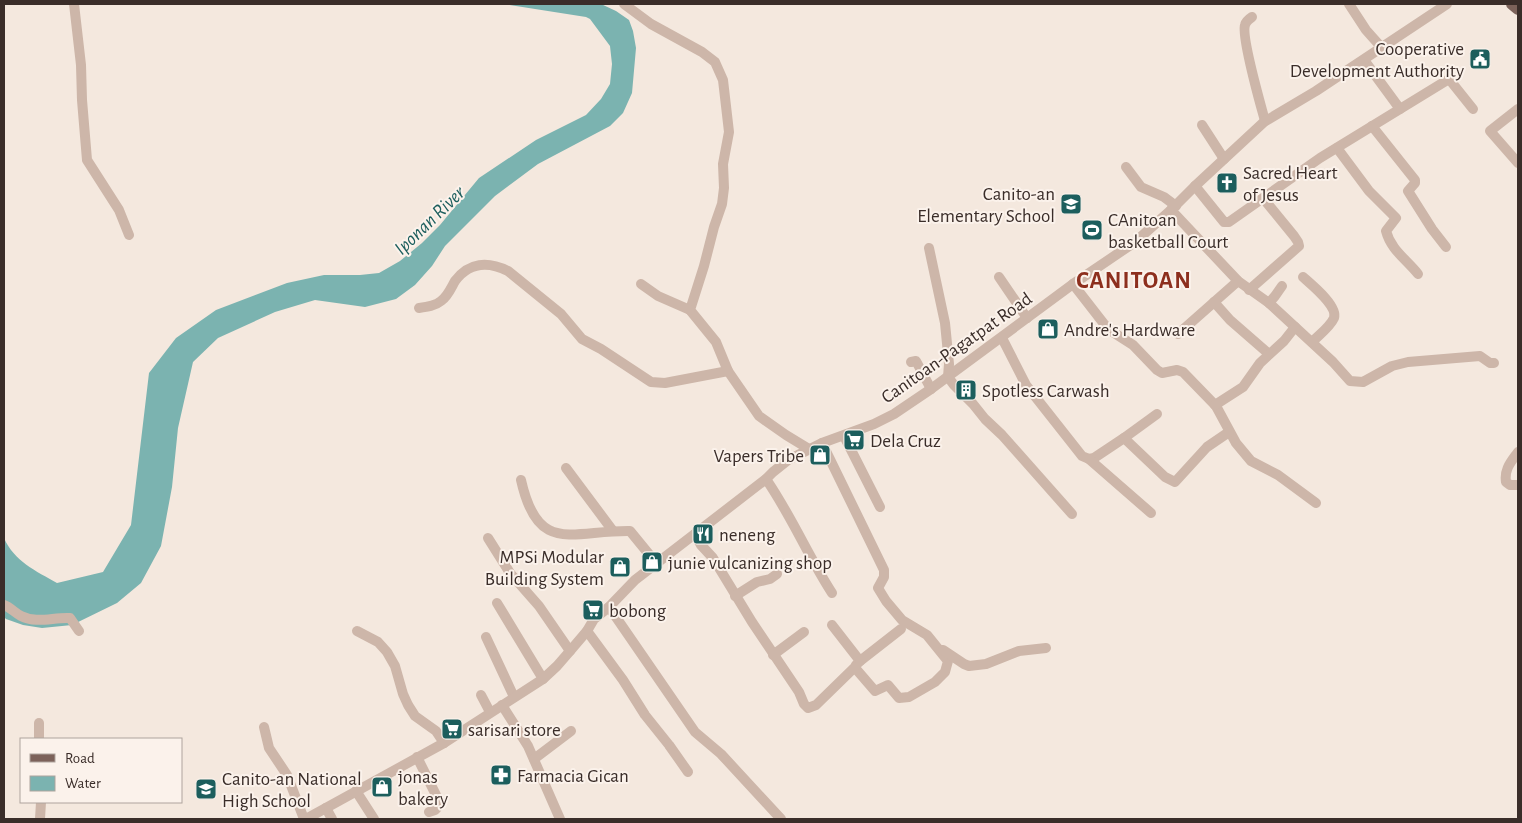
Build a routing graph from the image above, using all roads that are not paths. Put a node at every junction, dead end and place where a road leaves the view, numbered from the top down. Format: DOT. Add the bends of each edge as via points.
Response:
graph roads {
  1 [pos="74,4"];
  2 [pos="624,4"];
  3 [pos="1349,4"];
  4 [pos="1447,4"];
  5 [pos="1512,4"];
  6 [pos="1518,9"];
  7 [pos="1252,17"];
  8 [pos="1382,48"];
  9 [pos="1364,60"];
  10 [pos="1400,109"];
  11 [pos="1473,109"];
  12 [pos="1518,109"];
  13 [pos="1266,121"];
  14 [pos="1202,126"];
  15 [pos="1372,126"];
  16 [pos="1337,148"];
  17 [pos="1224,159"];
  18 [pos="1518,163"];
  19 [pos="1126,168"];
  20 [pos="1195,186"];
  21 [pos="1263,198"];
  22 [pos="1174,208"];
  23 [pos="129,235"];
  24 [pos="1446,247"];
  25 [pos="929,248"];
  26 [pos="1418,274"];
  27 [pos="1000,277"];
  28 [pos="1303,277"];
  29 [pos="1238,281"];
  30 [pos="641,284"];
  31 [pos="1073,284"];
  32 [pos="1282,286"];
  33 [pos="1249,290"];
  34 [pos="1214,302"];
  35 [pos="1269,303"];
  36 [pos="419,308"];
  37 [pos="690,310"];
  38 [pos="1028,318"];
  39 [pos="1295,327"];
  40 [pos="1178,334"];
  41 [pos="1002,338"];
  42 [pos="1312,342"];
  43 [pos="1269,354"];
  44 [pos="911,362"];
  45 [pos="1494,363"];
  46 [pos="728,371"];
  47 [pos="948,377"];
  48 [pos="931,389"];
  49 [pos="1215,405"];
  50 [pos="1158,414"];
  51 [pos="1229,432"];
  52 [pos="844,436"];
  53 [pos="1124,438"];
  54 [pos="822,443"];
  55 [pos="809,449"];
  56 [pos="1518,452"];
  57 [pos="1089,459"];
  58 [pos="566,468"];
  59 [pos="766,479"];
  60 [pos="521,480"];
  61 [pos="1518,485"];
  62 [pos="1316,503"];
  63 [pos="880,507"];
  64 [pos="1151,513"];
  65 [pos="1072,514"];
  66 [pos="613,532"];
  67 [pos="695,534"];
  68 [pos="488,538"];
  69 [pos="657,564"];
  70 [pos="777,574"];
  71 [pos="832,593"];
  72 [pos="735,596"];
  73 [pos="497,603"];
  74 [pos="4,605"];
  75 [pos="609,607"];
  76 [pos="832,625"];
  77 [pos="901,629"];
  78 [pos="79,631"];
  79 [pos="356,631"];
  80 [pos="587,632"];
  81 [pos="804,632"];
  82 [pos="486,637"];
  83 [pos="938,648"];
  84 [pos="1046,648"];
  85 [pos="570,651"];
  86 [pos="773,655"];
  87 [pos="858,664"];
  88 [pos="543,679"];
  89 [pos="481,695"];
  90 [pos="514,697"];
  91 [pos="502,705"];
  92 [pos="490,712"];
  93 [pos="39,723"];
  94 [pos="264,726"];
  95 [pos="570,731"];
  96 [pos="40,738"];
  97 [pos="444,743"];
  98 [pos="417,757"];
  99 [pos="534,760"];
  100 [pos="688,772"];
  101 [pos="356,791"];
  102 [pos="41,803"];
  103 [pos="326,808"];
  104 [pos="429,812"];
  105 [pos="40,819"];
  106 [pos="305,819"];
  107 [pos="332,819"];
  108 [pos="374,819"];
  109 [pos="560,819"];
  110 [pos="781,819"];
  1 -- 23 [label="street" via="87,160 119,210"];
  2 -- 37 [label="street" via="651,24 710,57 723,80 729,132 723,164 724,197"];
  3 -- 8 [label="street"];
  4 -- 8 [label="street, Canitoan-Pagatpat Road"];
  5 -- 6 [label="main road"];
  7 -- 13 [label="street" via="1244,30"];
  8 -- 9 [label="street, Canitoan-Pagatpat Road"];
  9 -- 10 [label="street"];
  9 -- 13 [label="street, Canitoan-Pagatpat Road"];
  10 -- 11 [label="street" via="1449,79"];
  10 -- 15 [label="street"];
  12 -- 18 [label="street" via="1490,131"];
  13 -- 17 [label="street, Canitoan-Pagatpat Road"];
  14 -- 17 [label="street"];
  15 -- 16 [label="street"];
  15 -- 24 [label="street" via="1415,180 1408,191"];
  16 -- 21 [label="street"];
  16 -- 26 [label="street" via="1369,191 1396,218 1386,231 1388,238"];
  17 -- 20 [label="street, Canitoan-Pagatpat Road"];
  19 -- 22 [label="street" via="1141,187 1164,197"];
  20 -- 21 [label="street" via="1224,222 1229,222"];
  20 -- 22 [label="street, Canitoan-Pagatpat Road"];
  21 -- 33 [label="street" via="1294,236 1298,246"];
  22 -- 29 [label="street"];
  22 -- 31 [label="street, Canitoan-Pagatpat Road" via="1135,242"];
  25 -- 47 [label="street" via="946,323"];
  27 -- 38 [label="street"];
  28 -- 42 [label="street" via="1334,312 1330,324"];
  29 -- 33 [label="street"];
  29 -- 34 [label="street"];
  30 -- 37 [label="street" via="658,296"];
  31 -- 38 [label="street, Canitoan-Pagatpat Road"];
  31 -- 49 [label="street" via="1108,329 1133,345 1159,372 1183,372"];
  32 -- 35 [label="street"];
  33 -- 35 [label="street"];
  34 -- 40 [label="street"];
  34 -- 43 [label="street"];
  35 -- 39 [label="street"];
  36 -- 46 [label="street" via="442,301 469,268 483,264 498,266 508,270 560,314 582,339 651,382 665,383"];
  37 -- 46 [label="street" via="719,347"];
  38 -- 41 [label="street, Canitoan-Pagatpat Road"];
  39 -- 42 [label="street"];
  39 -- 43 [label="street"];
  41 -- 47 [label="street, Canitoan-Pagatpat Road"];
  41 -- 57 [label="street" via="1026,385 1077,451"];
  42 -- 45 [label="street" via="1353,382 1363,382 1392,366 1408,362 1480,356"];
  43 -- 49 [label="street" via="1243,387"];
  44 -- 48 [label="street" via="916,361"];
  46 -- 55 [label="street" via="759,416"];
  47 -- 48 [label="street, Canitoan-Pagatpat Road"];
  47 -- 65 [label="street"];
  48 -- 52 [label="street, Canitoan-Pagatpat Road" via="894,414"];
  49 -- 51 [label="street"];
  50 -- 53 [label="street"];
  51 -- 53 [label="street" via="1207,447 1175,482 1165,477"];
  51 -- 62 [label="street" via="1251,461 1278,475"];
  52 -- 54 [label="street, Canitoan-Pagatpat Road"];
  52 -- 63 [label="street"];
  53 -- 57 [label="street"];
  54 -- 55 [label="street, Canitoan-Pagatpat Road"];
  54 -- 83 [label="street" via="884,570 884,578 878,588 902,620 928,635"];
  55 -- 59 [label="street, Canitoan-Pagatpat Road" via="788,460"];
  56 -- 61 [label="street" via="1504,474 1506,482"];
  57 -- 64 [label="street"];
  58 -- 66 [label="street"];
  59 -- 67 [label="street, Canitoan-Pagatpat Road"];
  59 -- 71 [label="street"];
  60 -- 66 [label="street" via="530,510 539,524 549,530 564,535"];
  66 -- 69 [label="street" via="630,531"];
  67 -- 69 [label="street, Canitoan-Pagatpat Road"];
  67 -- 72 [label="street"];
  68 -- 85 [label="street" via="510,573 539,606"];
  69 -- 75 [label="street, Canitoan-Pagatpat Road" via="635,580"];
  70 -- 72 [label="street"];
  72 -- 86 [label="street"];
  73 -- 88 [label="street"];
  74 -- 78 [label="street" via="31,620 70,618"];
  75 -- 80 [label="street, Canitoan-Pagatpat Road" via="594,619"];
  75 -- 110 [label="street" via="695,732 721,754"];
  76 -- 87 [label="street"];
  77 -- 87 [label="street"];
  79 -- 97 [label="street" via="378,642 387,652 408,705"];
  80 -- 85 [label="street, Canitoan-Pagatpat Road"];
  80 -- 100 [label="street"];
  81 -- 86 [label="street"];
  82 -- 90 [label="street"];
  83 -- 84 [label="street" via="969,666 986,664 1019,651"];
  83 -- 87 [label="street" via="948,661 946,672 935,682 905,698 899,698 889,685 873,690"];
  85 -- 88 [label="street, Canitoan-Pagatpat Road"];
  86 -- 87 [label="street" via="808,708"];
  88 -- 90 [label="street, Canitoan-Pagatpat Road"];
  89 -- 92 [label="street"];
  90 -- 91 [label="street, Canitoan-Pagatpat Road"];
  91 -- 92 [label="street, Canitoan-Pagatpat Road"];
  91 -- 99 [label="street"];
  92 -- 97 [label="street, Canitoan-Pagatpat Road"];
  93 -- 96 [label="street"];
  94 -- 106 [label="street" via="270,748 287,775"];
  95 -- 99 [label="street"];
  97 -- 98 [label="street, Canitoan-Pagatpat Road"];
  98 -- 101 [label="street, Canitoan-Pagatpat Road"];
  98 -- 104 [label="street" via="436,794 437,808"];
  99 -- 109 [label="street"];
  101 -- 103 [label="street, Canitoan-Pagatpat Road"];
  101 -- 108 [label="street"];
  102 -- 105 [label="street"];
  103 -- 106 [label="street, Canitoan-Pagatpat Road"];
  103 -- 107 [label="street"];
}
